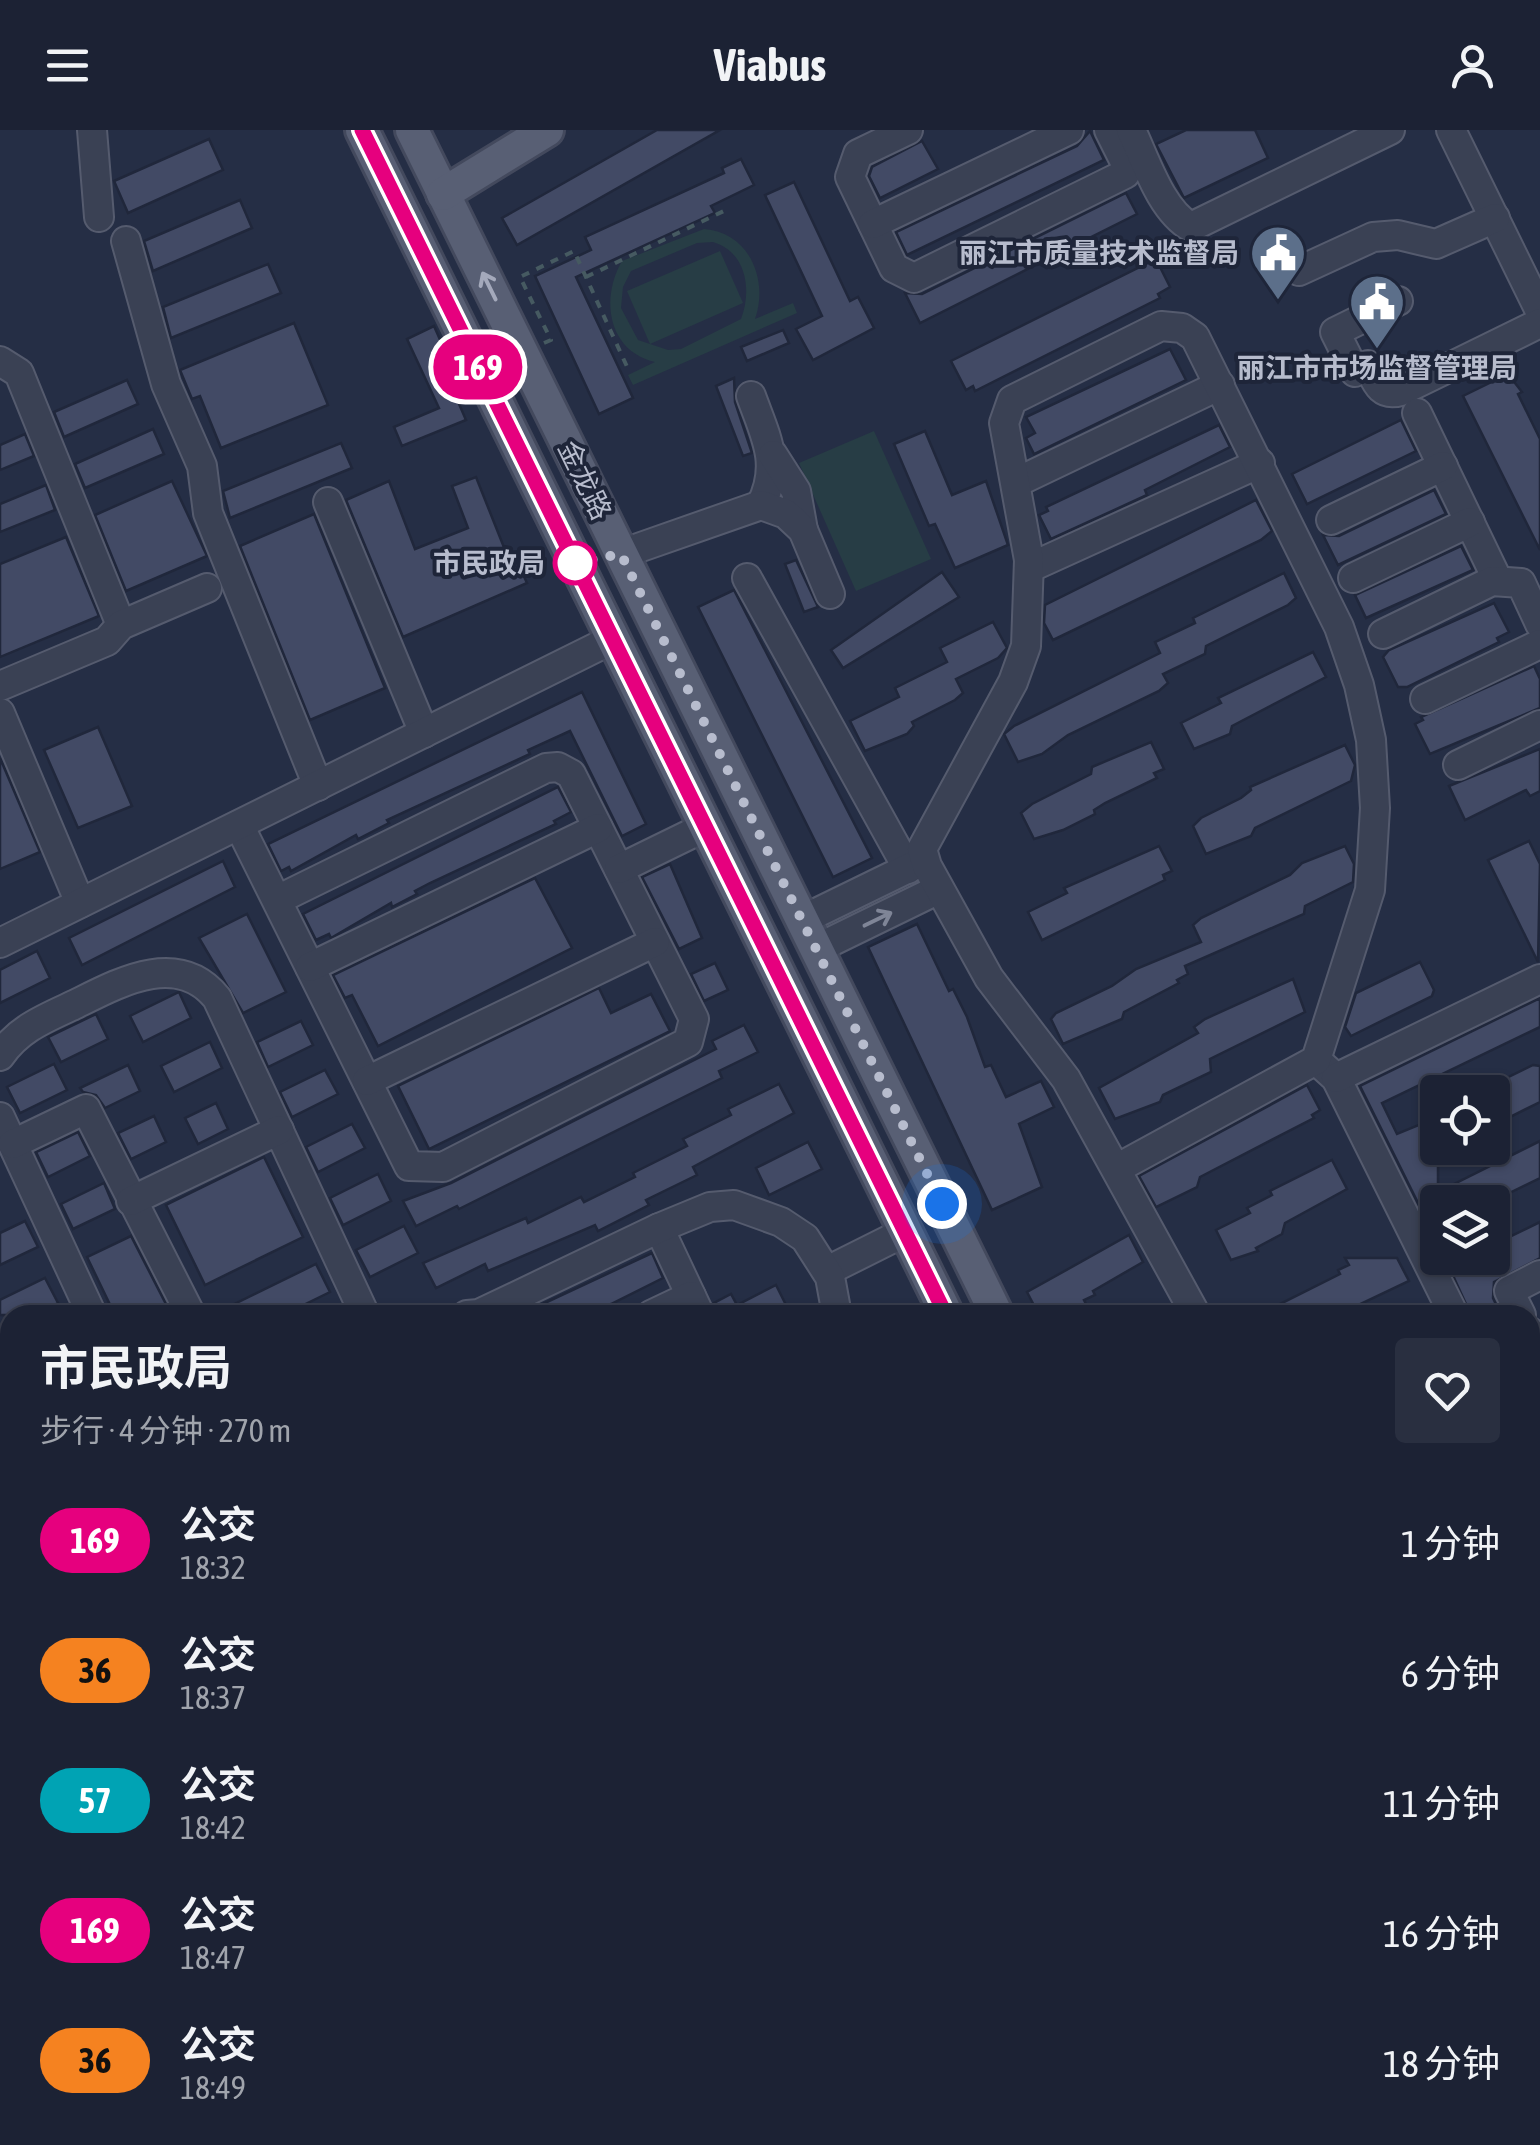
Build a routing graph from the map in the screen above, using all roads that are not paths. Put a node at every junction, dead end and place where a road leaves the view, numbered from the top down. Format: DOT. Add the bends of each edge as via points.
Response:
graph roads {
  1 [pos="92,130"];
  2 [pos="362,130"];
  3 [pos="412,130"];
  4 [pos="507,130"];
  5 [pos="548,130"];
  6 [pos="908,130"];
  7 [pos="1068,130"];
  8 [pos="1127,130"];
  9 [pos="1452,130"];
  10 [pos="1386,131"];
  11 [pos="438,184"];
  12 [pos="99,217"];
  13 [pos="1495,218"];
  14 [pos="872,224"];
  15 [pos="126,241"];
  16 [pos="1299,271"];
  17 [pos="1398,301"];
  18 [pos="1540,312"];
  19 [pos="1540,323"];
  20 [pos="0,360"];
  21 [pos="1220,384"];
  22 [pos="751,396"];
  23 [pos="1417,413"];
  24 [pos="773,455"];
  25 [pos="1260,463"];
  26 [pos="1443,466"];
  27 [pos="1017,482"];
  28 [pos="328,502"];
  29 [pos="761,505"];
  30 [pos="1331,520"];
  31 [pos="1470,522"];
  32 [pos="803,530"];
  33 [pos="621,554"];
  34 [pos="1029,568"];
  35 [pos="747,578"];
  36 [pos="1354,578"];
  37 [pos="1498,580"];
  38 [pos="207,588"];
  39 [pos="830,594"];
  40 [pos="1539,624"];
  41 [pos="121,625"];
  42 [pos="1382,634"];
  43 [pos="613,639"];
  44 [pos="0,686"];
  45 [pos="1424,699"];
  46 [pos="0,713"];
  47 [pos="1540,725"];
  48 [pos="424,733"];
  49 [pos="1458,765"];
  50 [pos="318,786"];
  51 [pos="239,825"];
  52 [pos="706,826"];
  53 [pos="598,828"];
  54 [pos="916,865"];
  55 [pos="619,869"];
  56 [pos="939,889"];
  57 [pos="277,900"];
  58 [pos="80,904"];
  59 [pos="809,935"];
  60 [pos="655,942"];
  61 [pos="0,943"];
  62 [pos="310,968"];
  63 [pos="1540,978"];
  64 [pos="0,1056"];
  65 [pos="1326,1069"];
  66 [pos="367,1081"];
  67 [pos="0,1117"];
  68 [pos="279,1130"];
  69 [pos="12,1144"];
  70 [pos="1116,1169"];
  71 [pos="131,1201"];
  72 [pos="660,1228"];
  73 [pos="906,1232"];
  74 [pos="827,1271"];
  75 [pos="1540,1275"];
  76 [pos="87,1305"];
  77 [pos="186,1305"];
  78 [pos="360,1305"];
  79 [pos="498,1305"];
  80 [pos="696,1305"];
  81 [pos="835,1305"];
  82 [pos="941,1305"];
  83 [pos="992,1305"];
  84 [pos="1191,1305"];
  85 [pos="1449,1305"];
  86 [pos="1516,1305"];
  1 -- 12 [label="street"];
  2 -- 43 [label="main road, 金龙路"];
  3 -- 11 [label="main road, 金龙路"];
  4 -- 11 [label="main road"];
  5 -- 11 [label="main road"];
  6 -- 14 [label="street" via="858,154 851,165"];
  7 -- 14 [label="street"];
  8 -- 10 [label="street" via="1161,191 1192,227"];
  8 -- 14 [label="street" via="1125,174 914,278 894,268"];
  9 -- 13 [label="street"];
  33 -- 11 [label="main road, 金龙路, one-way"];
  13 -- 16 [label="street" via="1436,244 1373,237"];
  13 -- 18 [label="street"];
  15 -- 50 [label="street" via="166,384 202,466 208,513"];
  17 -- 19 [label="street" via="1335,332 1354,372 1368,365 1378,388 1388,392"];
  20 -- 41 [label="street" via="19,373"];
  21 -- 25 [label="street"];
  21 -- 27 [label="street"];
  21 -- 27 [label="street" via="1195,337 1161,326 1012,400 1004,423"];
  22 -- 24 [label="street"];
  23 -- 26 [label="street"];
  24 -- 29 [label="street"];
  24 -- 32 [label="street" via="796,491"];
  25 -- 34 [label="street"];
  25 -- 65 [label="street" via="1350,656 1374,774 1370,890"];
  26 -- 30 [label="street"];
  26 -- 31 [label="street"];
  27 -- 34 [label="street"];
  28 -- 48 [label="street"];
  29 -- 32 [label="street" via="786,514"];
  29 -- 33 [label="street"];
  31 -- 36 [label="street"];
  31 -- 37 [label="street"];
  32 -- 39 [label="street"];
  33 -- 59 [label="main road, 金龙路"];
  34 -- 54 [label="street" via="1030,615 1019,669 922,841"];
  35 -- 54 [label="street"];
  37 -- 40 [label="street" via="1520,583"];
  37 -- 42 [label="street"];
  38 -- 41 [label="street"];
  40 -- 45 [label="street"];
  41 -- 44 [label="street" via="108,641"];
  43 -- 48 [label="street"];
  43 -- 52 [label="main road, 金龙路"];
  46 -- 58 [label="street"];
  47 -- 49 [label="street"];
  48 -- 50 [label="street"];
  50 -- 51 [label="street"];
  51 -- 57 [label="street"];
  51 -- 58 [label="street"];
  52 -- 55 [label="street"];
  52 -- 73 [label="main road, 金龙路"];
  53 -- 55 [label="street"];
  53 -- 57 [label="street" via="571,774 552,767"];
  53 -- 62 [label="street"];
  54 -- 56 [label="street"];
  54 -- 59 [label="street"];
  55 -- 60 [label="street"];
  59 -- 56 [label="street, one-way"];
  56 -- 70 [label="street" via="990,978 1066,1079"];
  57 -- 62 [label="street"];
  58 -- 61 [label="street"];
  59 -- 83 [label="main road, 金龙路"];
  60 -- 66 [label="street"];
  60 -- 66 [label="street" via="694,1020 688,1042 443,1167 409,1166"];
  62 -- 66 [label="street"];
  63 -- 65 [label="street"];
  64 -- 68 [label="street" via="26,1028 131,977 186,976 206,984 217,998"];
  65 -- 70 [label="street"];
  65 -- 85 [label="street"];
  67 -- 69 [label="street"];
  68 -- 71 [label="street"];
  68 -- 78 [label="street"];
  69 -- 71 [label="street" via="86,1109"];
  69 -- 76 [label="street"];
  70 -- 84 [label="street"];
  71 -- 77 [label="street"];
  72 -- 74 [label="street" via="710,1207 745,1207 793,1229"];
  72 -- 79 [label="street"];
  72 -- 80 [label="street"];
  73 -- 74 [label="street"];
  73 -- 82 [label="main road, 金龙路"];
  74 -- 81 [label="street"];
  75 -- 86 [label="street" via="1509,1290"];
}
